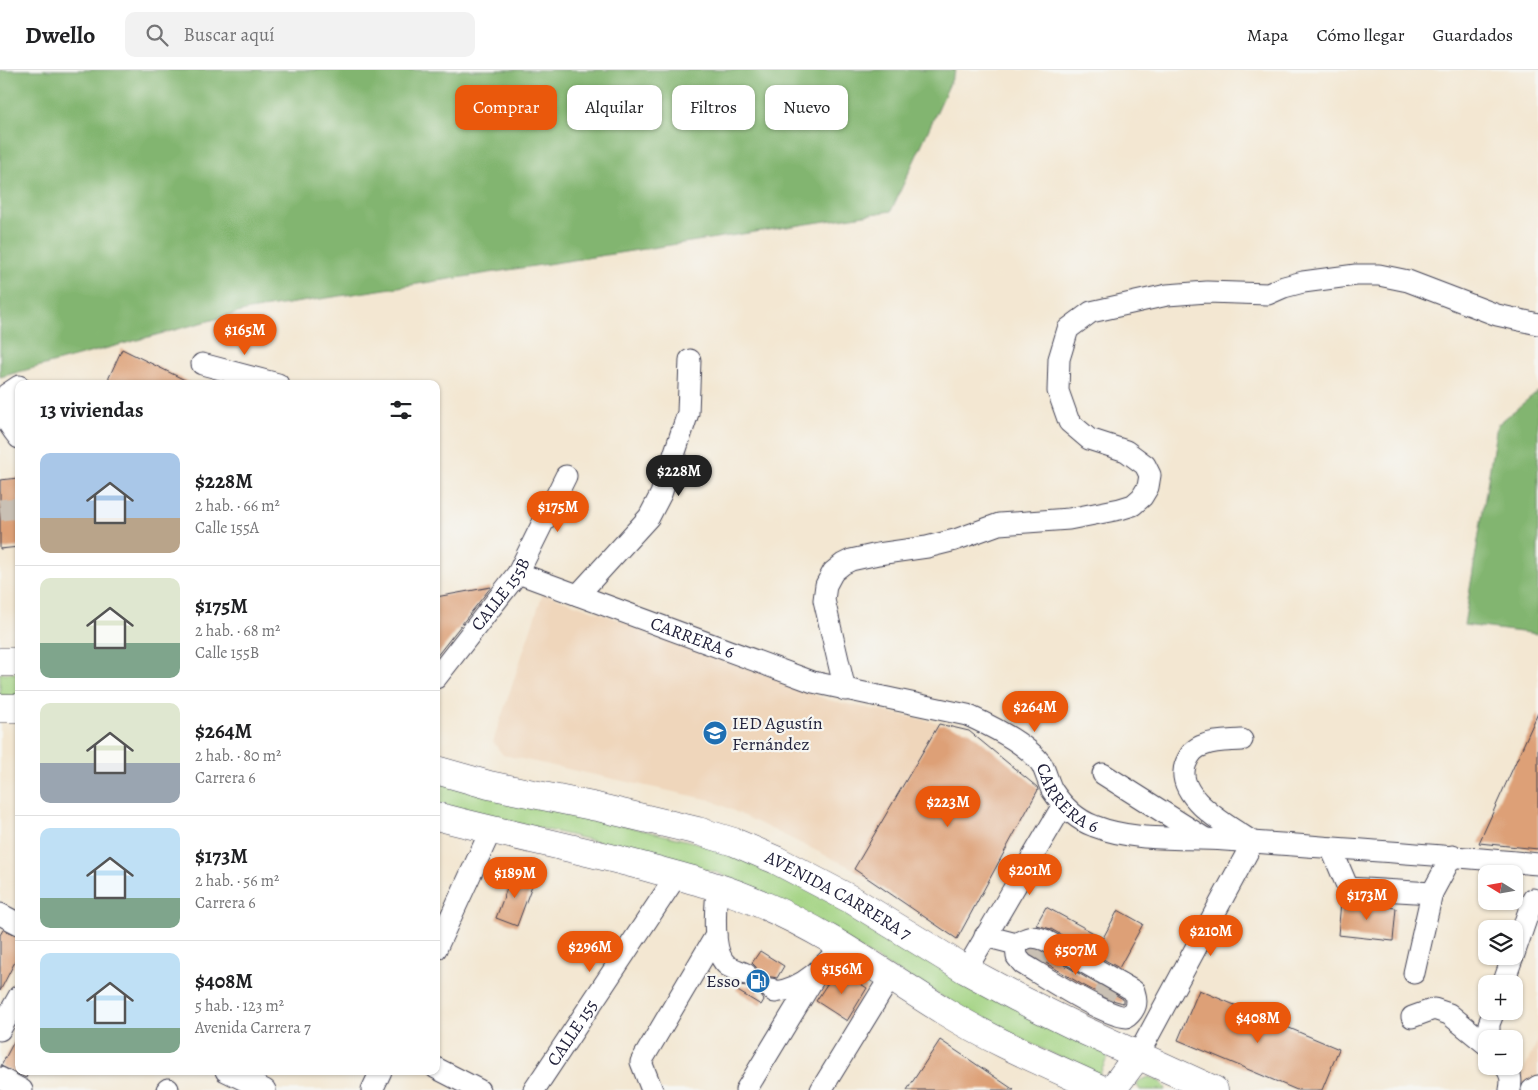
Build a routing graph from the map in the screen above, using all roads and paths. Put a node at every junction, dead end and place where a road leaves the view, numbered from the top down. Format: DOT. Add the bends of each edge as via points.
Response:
graph roads {
  1 [pos="1538,324"];
  2 [pos="690,360"];
  3 [pos="202,364"];
  4 [pos="263,380"];
  5 [pos="15,389"];
  6 [pos="15,433"];
  7 [pos="566,476"];
  8 [pos="518,573"];
  9 [pos="578,595"];
  10 [pos="0,662"];
  11 [pos="15,662"];
  12 [pos="440,673"];
  13 [pos="845,690"];
  14 [pos="0,708"];
  15 [pos="15,708"];
  16 [pos="1242,740"];
  17 [pos="440,771"];
  18 [pos="1103,774"];
  19 [pos="1063,805"];
  20 [pos="440,817"];
  21 [pos="491,830"];
  22 [pos="1204,838"];
  23 [pos="1253,842"];
  24 [pos="1332,848"];
  25 [pos="1452,856"];
  26 [pos="1538,864"];
  27 [pos="677,875"];
  28 [pos="717,887"];
  29 [pos="1432,893"];
  30 [pos="1533,899"];
  31 [pos="0,914"];
  32 [pos="15,922"];
  33 [pos="1523,927"];
  34 [pos="716,934"];
  35 [pos="985,936"];
  36 [pos="440,940"];
  37 [pos="1016,944"];
  38 [pos="842,945"];
  39 [pos="1038,955"];
  40 [pos="966,970"];
  41 [pos="817,973"];
  42 [pos="1414,973"];
  43 [pos="746,974"];
  44 [pos="892,976"];
  45 [pos="771,989"];
  46 [pos="1106,993"];
  47 [pos="1016,997"];
  48 [pos="15,1003"];
  49 [pos="1135,1010"];
  50 [pos="1412,1017"];
  51 [pos="1156,1022"];
  52 [pos="0,1030"];
  53 [pos="1085,1031"];
  54 [pos="1478,1038"];
  55 [pos="1138,1055"];
  56 [pos="440,1070"];
  57 [pos="233,1075"];
  58 [pos="379,1075"];
  59 [pos="1511,1075"];
  60 [pos="0,1078"];
  61 [pos="1538,1086"];
  62 [pos="257,1088"];
  63 [pos="1204,1088"];
  64 [pos="22,1090"];
  65 [pos="372,1090"];
  66 [pos="479,1090"];
  67 [pos="534,1090"];
  68 [pos="652,1090"];
  69 [pos="746,1090"];
  70 [pos="821,1090"];
  71 [pos="1103,1090"];
  72 [pos="1112,1090"];
  73 [pos="1510,1090"];
  74 [pos="1532,1090"];
  1 -- 13 [label="street" via="1497,315 1408,281 1379,274 1303,282 1268,294 1206,292 1167,295 1091,312 1068,329 1059,359 1058,391 1069,422 1089,439 1126,451 1145,465 1150,476 1142,497 1133,505 1120,509 1069,519 999,524 936,544 843,564 833,572 826,585 824,600"];
  2 -- 9 [label="street" via="688,413 661,494 649,517"];
  3 -- 4 [label="street"];
  5 -- 6 [label="street" via="7,394 4,412"];
  7 -- 8 [label="street, CALLE 155B"];
  8 -- 9 [label="street, CARRERA 6"];
  8 -- 12 [label="street, CALLE 155B"];
  9 -- 13 [label="street, CARRERA 6" via="813,682"];
  10 -- 11 [label="main road"];
  13 -- 19 [label="street, CARRERA 6" via="967,715 990,725 1025,749 1041,765"];
  14 -- 15 [label="main road"];
  16 -- 23 [label="street" via="1205,744 1191,752 1183,769 1187,787 1199,802 1216,818"];
  17 -- 40 [label="main road, AVENIDA CARRERA 7" via="734,842 854,901"];
  18 -- 22 [label="street"];
  19 -- 22 [label="street, CARRERA 6" via="1094,826 1128,835"];
  19 -- 35 [label="street"];
  20 -- 21 [label="main road"];
  21 -- 27 [label="main road"];
  21 -- 36 [label="street"];
  22 -- 23 [label="street, CARRERA 6"];
  23 -- 24 [label="street, CARRERA 6"];
  23 -- 51 [label="street"];
  24 -- 25 [label="street, CARRERA 6"];
  24 -- 29 [label="street" via="1348,888"];
  25 -- 26 [label="street, CARRERA 6"];
  25 -- 29 [label="street"];
  27 -- 28 [label="main road"];
  27 -- 67 [label="street, CALLE 155"];
  28 -- 34 [label="street"];
  28 -- 38 [label="main road" via="754,900"];
  29 -- 42 [label="street"];
  30 -- 33 [label="street"];
  31 -- 32 [label="street"];
  34 -- 43 [label="street" via="720,953 727,965"];
  34 -- 68 [label="street" via="641,1062"];
  35 -- 37 [label="street"];
  35 -- 40 [label="street"];
  37 -- 39 [label="street" via="1017,957 1023,964"];
  37 -- 39 [label="street" via="1026,937 1035,936"];
  38 -- 41 [label="street"];
  38 -- 44 [label="main road"];
  39 -- 46 [label="street"];
  39 -- 46 [label="street"];
  39 -- 47 [label="street"];
  40 -- 47 [label="main road, AVENIDA CARRERA 7"];
  41 -- 45 [label="street" via="788,990 775,992"];
  41 -- 69 [label="street"];
  44 -- 70 [label="street"];
  44 -- 71 [label="main road" via="998,1042"];
  46 -- 49 [label="street" via="1118,1016 1127,1017"];
  46 -- 49 [label="street" via="1134,991 1137,999"];
  46 -- 53 [label="street"];
  47 -- 53 [label="main road, AVENIDA CARRERA 7"];
  48 -- 52 [label="street"];
  49 -- 51 [label="street"];
  50 -- 54 [label="street" via="1434,1009 1449,1014"];
  51 -- 55 [label="street"];
  53 -- 55 [label="main road, AVENIDA CARRERA 7"];
  55 -- 63 [label="main road, AVENIDA CARRERA 7"];
  55 -- 72 [label="main road"];
  56 -- 66 [label="street"];
  57 -- 62 [label="street"];
  58 -- 65 [label="street"];
  59 -- 73 [label="street"];
  60 -- 64 [label="street"];
  61 -- 74 [label="street"];
}
